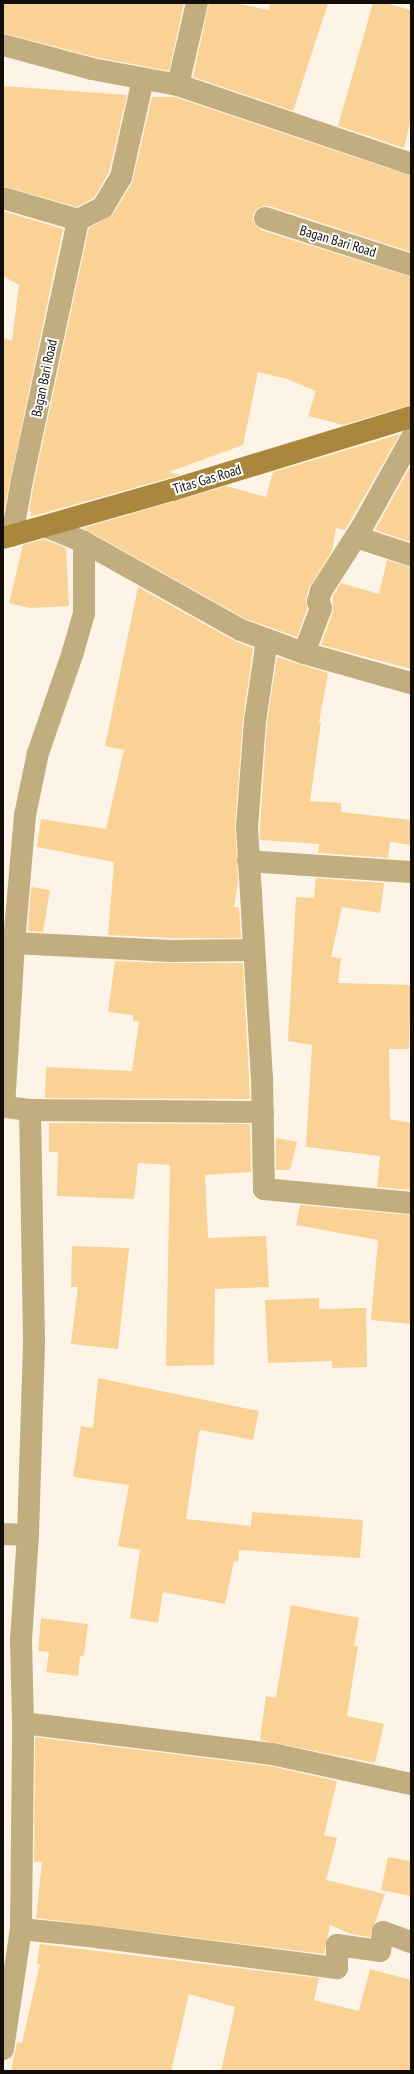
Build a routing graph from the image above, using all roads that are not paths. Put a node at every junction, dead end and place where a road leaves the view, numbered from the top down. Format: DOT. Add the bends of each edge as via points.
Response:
graph roads {
  1 [pos="197,3"];
  2 [pos="3,45"];
  3 [pos="143,79"];
  4 [pos="178,85"];
  5 [pos="409,157"];
  6 [pos="3,198"];
  7 [pos="265,218"];
  8 [pos="78,220"];
  9 [pos="411,265"];
  10 [pos="410,423"];
  11 [pos="47,526"];
  12 [pos="7,537"];
  13 [pos="356,537"];
  14 [pos="84,542"];
  15 [pos="411,555"];
  16 [pos="267,640"];
  17 [pos="304,653"];
  18 [pos="411,683"];
  19 [pos="248,861"];
  20 [pos="411,872"];
  21 [pos="14,943"];
  22 [pos="253,950"];
  23 [pos="4,1107"];
  24 [pos="30,1110"];
  25 [pos="262,1112"];
  26 [pos="411,1203"];
  27 [pos="3,1534"];
  28 [pos="28,1536"];
  29 [pos="23,1723"];
  30 [pos="411,1784"];
  31 [pos="20,1929"];
  32 [pos="411,1942"];
  33 [pos="8,1985"];
  34 [pos="3,2049"];
  1 -- 4 [label="street"];
  2 -- 3 [label="street" via="92,69"];
  3 -- 4 [label="street"];
  3 -- 8 [label="street" via="121,177 104,207"];
  4 -- 5 [label="street"];
  6 -- 8 [label="street"];
  7 -- 9 [label="street, Bagan Bari Road"];
  8 -- 12 [label="street, Bagan Bari Road"];
  10 -- 11 [label="street, Titas Gas Road"];
  10 -- 13 [label="street"];
  11 -- 12 [label="street, Titas Gas Road"];
  11 -- 14 [label="street"];
  13 -- 15 [label="street"];
  13 -- 17 [label="street" via="318,597 321,608"];
  14 -- 16 [label="street" via="241,630"];
  14 -- 21 [label="street" via="84,613 38,753 28,800"];
  16 -- 17 [label="street"];
  16 -- 19 [label="street" via="255,721 247,827"];
  17 -- 18 [label="street"];
  19 -- 20 [label="street"];
  19 -- 22 [label="street"];
  21 -- 22 [label="street" via="171,951"];
  21 -- 23 [label="street"];
  22 -- 25 [label="street"];
  23 -- 24 [label="street"];
  24 -- 25 [label="street"];
  24 -- 28 [label="street" via="34,1339"];
  25 -- 26 [label="street" via="264,1189"];
  27 -- 28 [label="street"];
  28 -- 29 [label="street" via="21,1640"];
  29 -- 30 [label="street" via="272,1754"];
  29 -- 31 [label="street"];
  31 -- 32 [label="street" via="337,1968 337,1945 380,1950 383,1932"];
  31 -- 33 [label="street"];
  33 -- 34 [label="street"];
}
